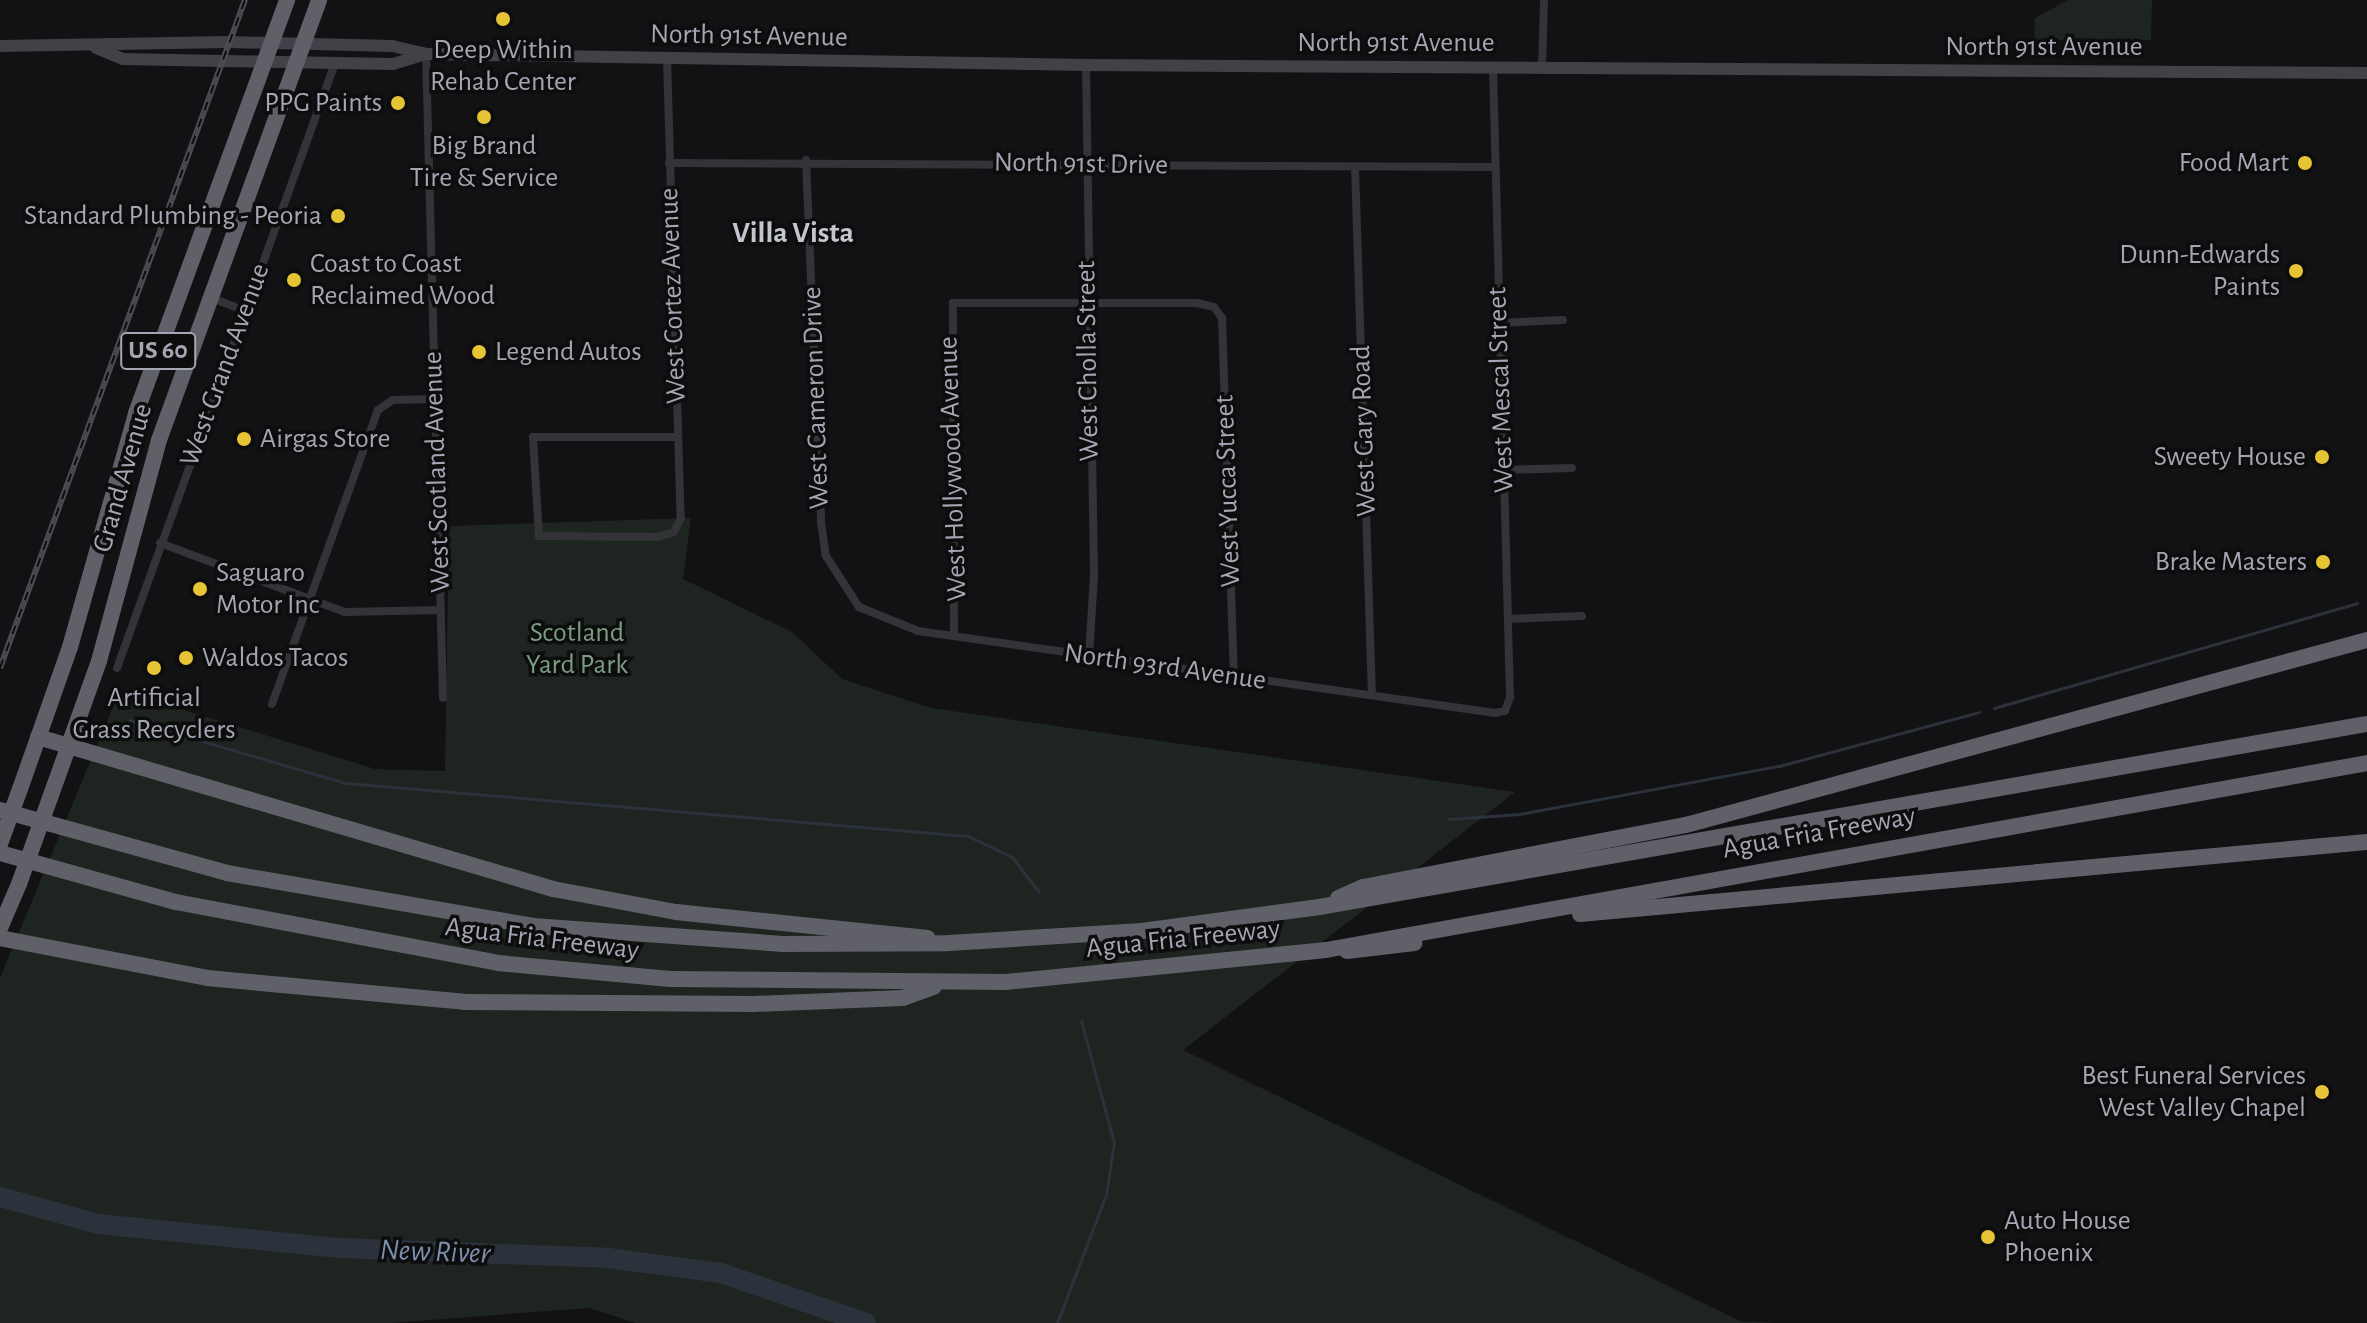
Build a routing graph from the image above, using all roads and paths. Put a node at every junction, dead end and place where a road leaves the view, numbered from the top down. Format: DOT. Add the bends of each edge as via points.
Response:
graph roads {
  1 [pos="287,0"];
  2 [pos="319,0"];
  3 [pos="1544,0"];
  4 [pos="271,43"];
  5 [pos="303,44"];
  6 [pos="0,46"];
  7 [pos="96,48"];
  8 [pos="426,54"];
  9 [pos="667,59"];
  10 [pos="264,62"];
  11 [pos="296,62"];
  12 [pos="335,63"];
  13 [pos="1086,65"];
  14 [pos="1493,68"];
  15 [pos="1542,68"];
  16 [pos="2367,73"];
  17 [pos="806,160"];
  18 [pos="669,163"];
  19 [pos="1086,165"];
  20 [pos="1355,167"];
  21 [pos="1494,167"];
  22 [pos="212,298"];
  23 [pos="1085,302"];
  24 [pos="244,310"];
  25 [pos="1563,320"];
  26 [pos="1499,323"];
  27 [pos="435,399"];
  28 [pos="678,437"];
  29 [pos="1572,468"];
  30 [pos="1503,470"];
  31 [pos="160,543"];
  32 [pos="839,585"];
  33 [pos="310,600"];
  34 [pos="441,610"];
  35 [pos="1582,616"];
  36 [pos="1508,619"];
  37 [pos="954,636"];
  38 [pos="2367,640"];
  39 [pos="1089,657"];
  40 [pos="117,668"];
  41 [pos="1234,677"];
  42 [pos="1372,695"];
  43 [pos="443,698"];
  44 [pos="272,704"];
  45 [pos="1505,711"];
  46 [pos="2366,724"];
  47 [pos="38,737"];
  48 [pos="68,746"];
  49 [pos="2366,763"];
  50 [pos="0,810"];
  51 [pos="2367,842"];
  52 [pos="0,844"];
  53 [pos="0,853"];
  54 [pos="1319,907"];
  55 [pos="0,928"];
  56 [pos="0,938"];
  57 [pos="949,943"];
  58 [pos="1326,950"];
  59 [pos="951,982"];
  1 -- 4 [label="highway, Grand Avenue / US 60"];
  2 -- 5 [label="highway, Grand Avenue / US 60"];
  3 -- 15 [label="street"];
  4 -- 5 [label="main road, North 91st Avenue"];
  4 -- 7 [label="main road, North 91st Avenue" via="124,41"];
  4 -- 10 [label="highway, Grand Avenue / US 60"];
  5 -- 8 [label="main road, North 91st Avenue"];
  5 -- 11 [label="highway, Grand Avenue / US 60"];
  6 -- 7 [label="main road, North 91st Avenue"];
  7 -- 10 [label="main road, North 91st Avenue" via="123,59"];
  8 -- 9 [label="main road, North 91st Avenue"];
  8 -- 12 [label="main road, North 91st Avenue" via="393,64"];
  8 -- 27 [label="street, West Scotland Avenue"];
  9 -- 13 [label="main road, North 91st Avenue"];
  9 -- 18 [label="street, West Cortez Avenue"];
  10 -- 11 [label="main road, North 91st Avenue"];
  10 -- 47 [label="highway, Grand Avenue / US 60" via="136,413"];
  11 -- 12 [label="main road, North 91st Avenue"];
  11 -- 22 [label="highway, Grand Avenue / US 60"];
  12 -- 24 [label="street, West Grand Avenue"];
  13 -- 14 [label="main road, North 91st Avenue"];
  13 -- 19 [label="street, West Cholla Street"];
  14 -- 15 [label="main road, North 91st Avenue"];
  14 -- 21 [label="street, West Mescal Street"];
  15 -- 16 [label="main road, North 91st Avenue"];
  17 -- 18 [label="street, North 91st Drive"];
  17 -- 19 [label="street, North 91st Drive"];
  17 -- 32 [label="street, West Cameron Drive" via="821,522"];
  18 -- 28 [label="street, West Cortez Avenue"];
  19 -- 20 [label="street, North 91st Drive"];
  19 -- 23 [label="street, West Cholla Street"];
  20 -- 21 [label="street, North 91st Drive"];
  20 -- 42 [label="street, West Gary Road"];
  21 -- 26 [label="street, West Mescal Street"];
  22 -- 24 [label="street"];
  22 -- 48 [label="highway, Grand Avenue / US 60" via="159,440 99,661"];
  23 -- 37 [label="street, West Hollywood Avenue" via="953,303"];
  23 -- 39 [label="street, West Cholla Street" via="1094,575"];
  23 -- 41 [label="street, West Yucca Street" via="1214,307 1222,318"];
  24 -- 31 [label="street, West Grand Avenue"];
  25 -- 26 [label="street"];
  26 -- 30 [label="street, West Mescal Street"];
  27 -- 33 [label="street" via="393,400 378,410"];
  27 -- 34 [label="street, West Scotland Avenue"];
  28 -- 28 [label="street, West Cortez Avenue" via="533,437 539,536 674,532 681,518"];
  29 -- 30 [label="street"];
  30 -- 36 [label="street, West Mescal Street"];
  31 -- 33 [label="street"];
  31 -- 40 [label="street, West Grand Avenue"];
  32 -- 37 [label="street, North 93rd Avenue" via="859,607 896,626"];
  33 -- 34 [label="street" via="345,612"];
  33 -- 44 [label="street"];
  34 -- 43 [label="street, West Scotland Avenue"];
  35 -- 36 [label="street"];
  36 -- 45 [label="street, West Mescal Street"];
  37 -- 39 [label="street, North 93rd Avenue"];
  38 -- 54 [label="highway" via="1686,825 1363,887"];
  39 -- 41 [label="street, North 93rd Avenue"];
  41 -- 42 [label="street, North 93rd Avenue"];
  42 -- 45 [label="street, North 93rd Avenue"];
  46 -- 54 [label="highway, Agua Fria Freeway"];
  47 -- 48 [label="highway"];
  47 -- 52 [label="highway, Grand Avenue / US 60, bridge"];
  48 -- 55 [label="highway, Grand Avenue / US 60, bridge"];
  48 -- 57 [label="highway" via="553,889 723,918 900,930"];
  49 -- 58 [label="highway, Agua Fria Freeway"];
  50 -- 57 [label="highway, Agua Fria Freeway" via="227,873 504,922 696,940"];
  51 -- 58 [label="highway" via="1773,892 1602,911 1372,951"];
  53 -- 59 [label="highway, Agua Fria Freeway" via="222,912 498,963 670,979"];
  54 -- 57 [label="highway, Agua Fria Freeway" via="1142,931"];
  56 -- 59 [label="highway" via="207,978 464,1002 903,998"];
  58 -- 59 [label="highway, Agua Fria Freeway"];
}
